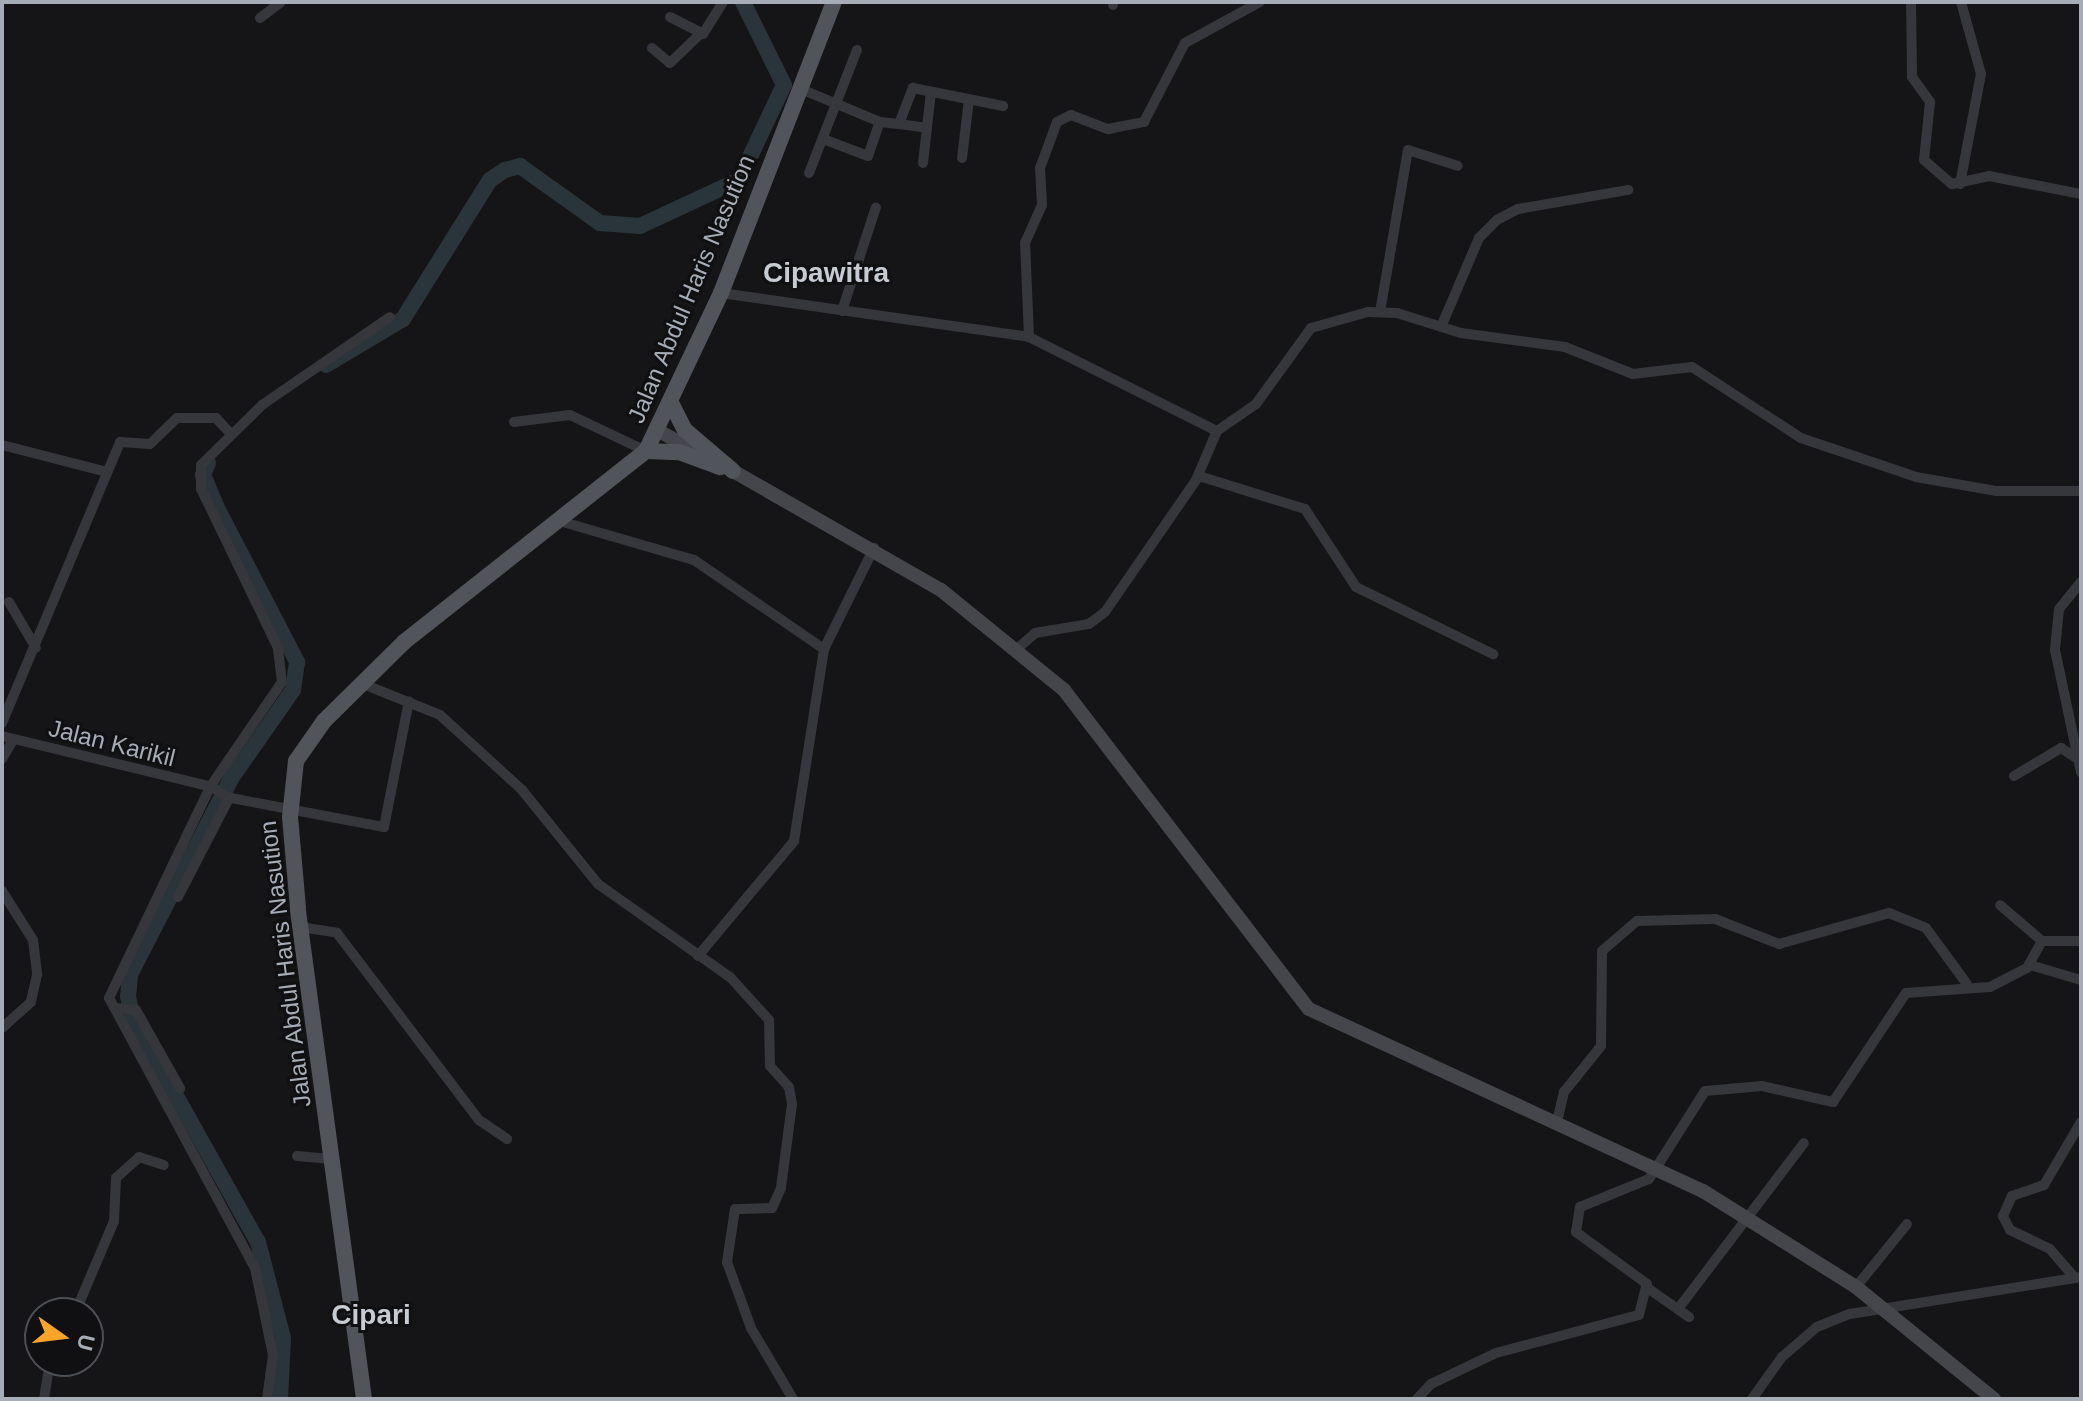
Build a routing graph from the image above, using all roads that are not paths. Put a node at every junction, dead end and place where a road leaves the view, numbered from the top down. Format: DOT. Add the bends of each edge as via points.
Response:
graph roads {
  1 [pos="281,2"];
  2 [pos="723,2"];
  3 [pos="834,2"];
  4 [pos="1260,2"];
  5 [pos="1911,2"];
  6 [pos="1961,2"];
  7 [pos="670,17"];
  8 [pos="260,18"];
  9 [pos="700,34"];
  10 [pos="652,48"];
  11 [pos="857,50"];
  12 [pos="801,89"];
  13 [pos="931,92"];
  14 [pos="969,99"];
  15 [pos="835,105"];
  16 [pos="1003,106"];
  17 [pos="880,122"];
  18 [pos="899,124"];
  19 [pos="927,128"];
  20 [pos="823,139"];
  21 [pos="962,158"];
  22 [pos="923,163"];
  23 [pos="1458,166"];
  24 [pos="809,173"];
  25 [pos="1960,184"];
  26 [pos="1628,190"];
  27 [pos="2081,194"];
  28 [pos="876,207"];
  29 [pos="721,293"];
  30 [pos="842,311"];
  31 [pos="1380,312"];
  32 [pos="390,317"];
  33 [pos="1441,327"];
  34 [pos="1029,337"];
  35 [pos="671,403"];
  36 [pos="514,422"];
  37 [pos="659,431"];
  38 [pos="1217,431"];
  39 [pos="229,432"];
  40 [pos="2,445"];
  41 [pos="646,451"];
  42 [pos="733,471"];
  43 [pos="107,472"];
  44 [pos="1199,476"];
  45 [pos="2081,491"];
  46 [pos="554,519"];
  47 [pos="874,548"];
  48 [pos="2081,582"];
  49 [pos="9,602"];
  50 [pos="36,648"];
  51 [pos="1018,648"];
  52 [pos="824,649"];
  53 [pos="1493,654"];
  54 [pos="363,684"];
  55 [pos="409,701"];
  56 [pos="2,723"];
  57 [pos="5,737"];
  58 [pos="2,759"];
  59 [pos="2076,759"];
  60 [pos="2081,772"];
  61 [pos="2014,776"];
  62 [pos="211,787"];
  63 [pos="227,797"];
  64 [pos="291,807"];
  65 [pos="2,891"];
  66 [pos="178,897"];
  67 [pos="2000,905"];
  68 [pos="301,927"];
  69 [pos="2042,941"];
  70 [pos="2081,941"];
  71 [pos="698,956"];
  72 [pos="2030,965"];
  73 [pos="2081,980"];
  74 [pos="1967,984"];
  75 [pos="116,1008"];
  76 [pos="2,1028"];
  77 [pos="180,1088"];
  78 [pos="1557,1122"];
  79 [pos="2081,1122"];
  80 [pos="507,1139"];
  81 [pos="1804,1143"];
  82 [pos="297,1156"];
  83 [pos="333,1159"];
  84 [pos="164,1165"];
  85 [pos="1659,1169"];
  86 [pos="1746,1215"];
  87 [pos="1907,1224"];
  88 [pos="2078,1278"];
  89 [pos="1856,1287"];
  90 [pos="1649,1289"];
  91 [pos="82,1297"];
  92 [pos="1880,1308"];
  93 [pos="1678,1309"];
  94 [pos="1689,1317"];
  95 [pos="47,1377"];
  96 [pos="44,1399"];
  97 [pos="267,1399"];
  98 [pos="364,1399"];
  99 [pos="793,1399"];
  100 [pos="1417,1399"];
  101 [pos="1752,1399"];
  102 [pos="1994,1399"];
  1 -- 8 [label="street"];
  2 -- 9 [label="street"];
  3 -- 12 [label="main road, Jalan Abdul Haris Nasution"];
  4 -- 34 [label="street" via="1185,43 1144,122 1108,129 1071,115 1057,122 1040,168 1042,205 1025,243"];
  5 -- 25 [label="street" via="1912,77 1930,102 1922,156 1946,183"];
  6 -- 25 [label="street" via="1981,74"];
  7 -- 9 [label="street"];
  9 -- 10 [label="street" via="670,63"];
  11 -- 15 [label="street"];
  12 -- 15 [label="street"];
  12 -- 29 [label="main road, Jalan Abdul Haris Nasution"];
  13 -- 14 [label="street"];
  13 -- 18 [label="street" via="908,90"];
  13 -- 19 [label="street"];
  14 -- 16 [label="street"];
  14 -- 21 [label="street"];
  15 -- 17 [label="street"];
  15 -- 20 [label="street"];
  17 -- 18 [label="street"];
  17 -- 20 [label="street" via="868,156"];
  18 -- 19 [label="street"];
  19 -- 22 [label="street"];
  20 -- 24 [label="street"];
  23 -- 31 [label="street" via="1408,150"];
  25 -- 27 [label="street" via="1989,176"];
  26 -- 33 [label="street" via="1518,209 1497,220 1479,238"];
  28 -- 30 [label="street"];
  29 -- 30 [label="street"];
  29 -- 35 [label="main road, Jalan Abdul Haris Nasution"];
  30 -- 34 [label="street"];
  31 -- 33 [label="street"];
  31 -- 38 [label="street" via="1311,328 1256,404"];
  32 -- 39 [label="street"];
  33 -- 45 [label="street" via="1565,347 1633,374 1692,367 1801,438 1916,477 1996,491"];
  34 -- 38 [label="street"];
  35 -- 37 [label="main road, Jalan Abdul Haris Nasution"];
  35 -- 42 [label="main road" via="685,430"];
  36 -- 41 [label="street" via="570,415"];
  37 -- 41 [label="main road, Jalan Abdul Haris Nasution"];
  37 -- 42 [label="street"];
  38 -- 44 [label="street"];
  39 -- 43 [label="street" via="216,418 177,418 150,444 122,440"];
  39 -- 62 [label="street" via="201,465 198,481 278,648 282,676"];
  40 -- 43 [label="street"];
  41 -- 42 [label="main road" via="679,452"];
  41 -- 46 [label="main road, Jalan Abdul Haris Nasution"];
  42 -- 47 [label="street"];
  43 -- 50 [label="street"];
  44 -- 51 [label="street" via="1100,617 1035,633"];
  44 -- 53 [label="street" via="1305,509 1356,587"];
  46 -- 52 [label="street" via="694,560"];
  46 -- 54 [label="main road, Jalan Abdul Haris Nasution" via="478,577"];
  47 -- 51 [label="street"];
  47 -- 52 [label="street"];
  48 -- 59 [label="street" via="2059,609 2055,650"];
  49 -- 50 [label="street"];
  50 -- 56 [label="street"];
  51 -- 78 [label="street" via="1090,715 1293,996 1328,1021"];
  52 -- 71 [label="street" via="794,841"];
  54 -- 55 [label="street"];
  54 -- 64 [label="main road, Jalan Abdul Haris Nasution" via="305,743"];
  55 -- 64 [label="street" via="386,826"];
  55 -- 71 [label="street" via="440,715 522,790 598,884"];
  57 -- 58 [label="street"];
  57 -- 62 [label="street, Jalan Karikil"];
  59 -- 60 [label="street"];
  59 -- 61 [label="street" via="2061,748"];
  62 -- 63 [label="street"];
  62 -- 75 [label="street" via="109,998"];
  63 -- 64 [label="street"];
  63 -- 66 [label="street"];
  64 -- 68 [label="main road, Jalan Abdul Haris Nasution"];
  65 -- 76 [label="street" via="33,940 37,966 31,1002"];
  67 -- 69 [label="street"];
  68 -- 80 [label="street" via="337,933 479,1120"];
  68 -- 83 [label="main road, Jalan Abdul Haris Nasution"];
  69 -- 70 [label="street"];
  69 -- 72 [label="street"];
  71 -- 99 [label="street" via="730,977 769,1020 770,1066 791,1092 777,1200 772,1208 735,1209 727,1252 751,1328"];
  72 -- 73 [label="street"];
  72 -- 74 [label="street" via="1990,987"];
  74 -- 78 [label="street" via="1926,928 1889,913 1779,944 1715,919 1637,921 1602,951 1601,1046 1564,1092"];
  74 -- 85 [label="street" via="1899,999 1833,1102 1762,1086 1705,1091"];
  75 -- 77 [label="street" via="132,1009"];
  75 -- 97 [label="street" via="255,1268 273,1355"];
  78 -- 85 [label="street"];
  79 -- 88 [label="street" via="2044,1185 2012,1196 2003,1216 2010,1230 2050,1249"];
  81 -- 86 [label="street"];
  82 -- 83 [label="street"];
  83 -- 98 [label="main road, Jalan Abdul Haris Nasution"];
  84 -- 91 [label="street" via="139,1157 116,1178 114,1221"];
  85 -- 86 [label="street"];
  85 -- 90 [label="street" via="1643,1184 1580,1207 1574,1222 1576,1232"];
  86 -- 89 [label="street"];
  86 -- 93 [label="street"];
  87 -- 89 [label="street"];
  88 -- 92 [label="street"];
  89 -- 92 [label="street"];
  90 -- 93 [label="street"];
  90 -- 100 [label="street" via="1631,1320 1496,1353 1431,1384"];
  92 -- 101 [label="street" via="1817,1327 1782,1357"];
  92 -- 102 [label="street"];
  93 -- 94 [label="street"];
  95 -- 96 [label="street"];
}
